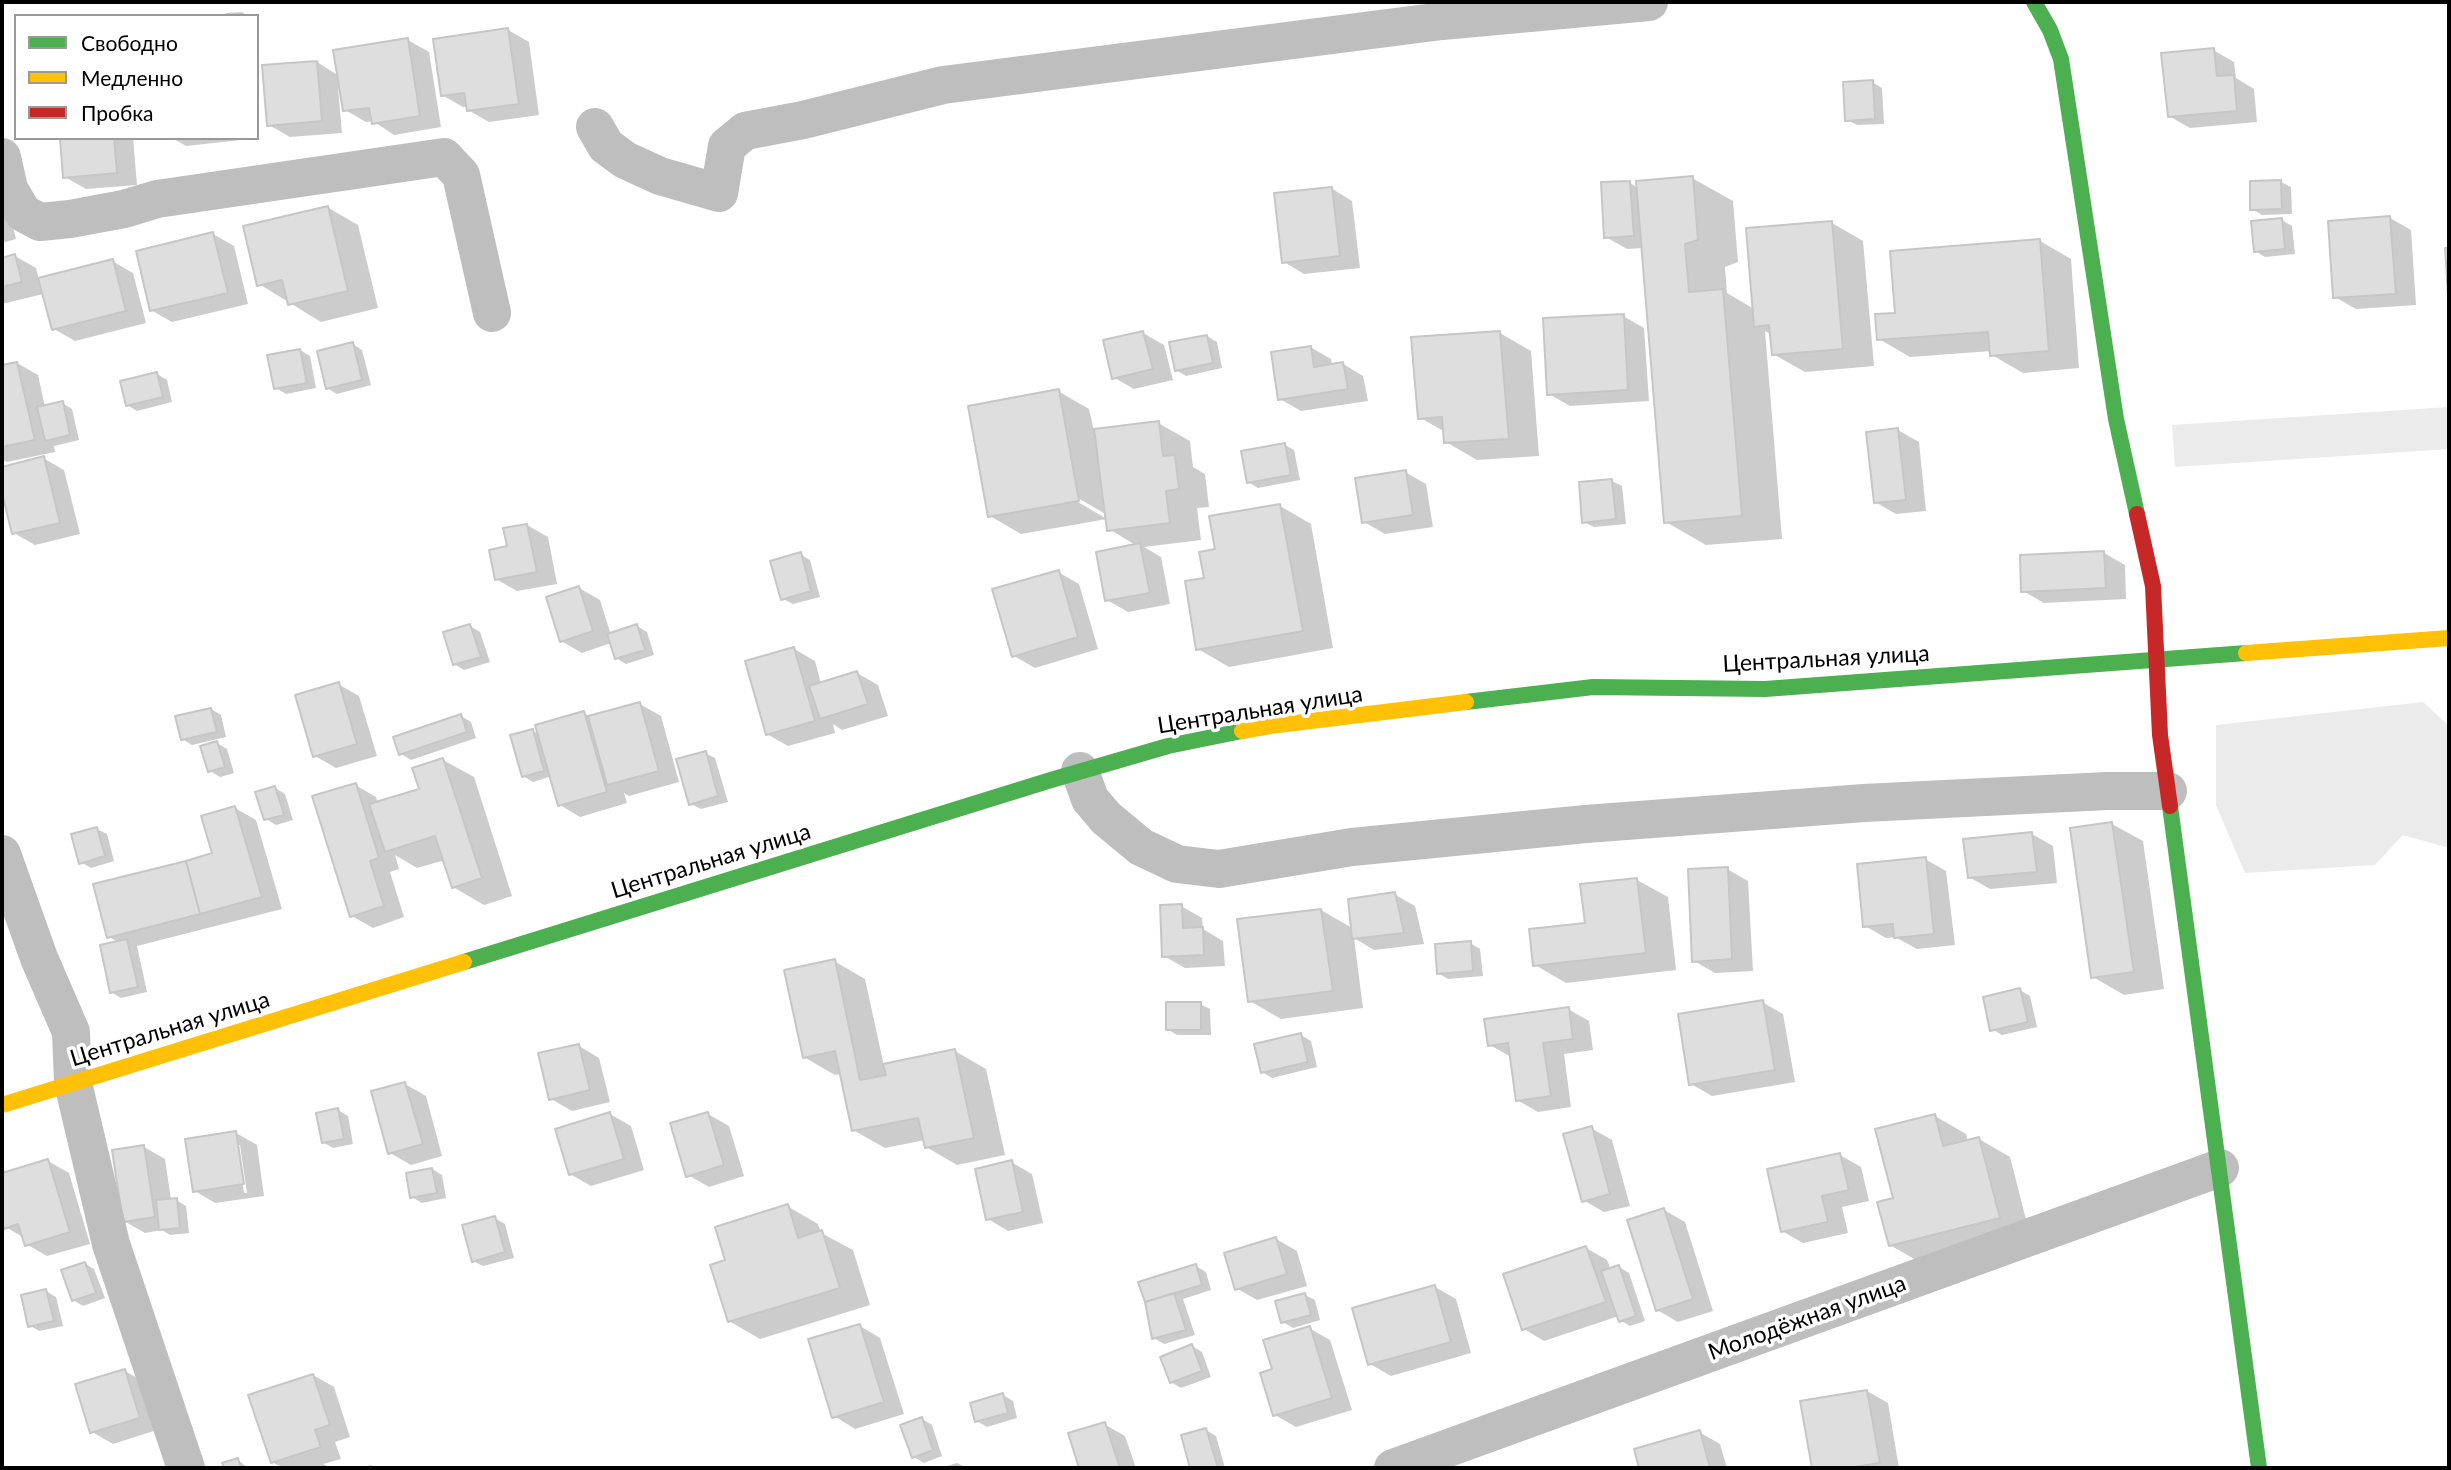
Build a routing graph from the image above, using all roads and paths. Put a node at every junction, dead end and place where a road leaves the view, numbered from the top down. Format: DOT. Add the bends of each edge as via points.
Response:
graph roads {
  1 [pos="1649,2"];
  2 [pos="2034,2"];
  3 [pos="595,127"];
  4 [pos="2,157"];
  5 [pos="492,313"];
  6 [pos="2449,638"];
  7 [pos="2157,661"];
  8 [pos="1080,771"];
  9 [pos="2168,791"];
  10 [pos="2,855"];
  11 [pos="73,1083"];
  12 [pos="2,1105"];
  13 [pos="2220,1168"];
  14 [pos="186,1468"];
  15 [pos="1393,1468"];
  16 [pos="2259,1468"];
  1 -- 3 [label="street" via="1442,21 943,85 745,131 727,146 719,193 660,176 625,160 606,146"];
  2 -- 7 [label="street" via="2061,60 2116,419 2153,586"];
  4 -- 5 [label="street" via="9,189 23,213 40,222 157,199 444,157 461,175"];
  6 -- 7 [label="street, Центральная улица"];
  7 -- 8 [label="street, Центральная улица" via="1765,689 1593,687 1270,726 1168,746"];
  7 -- 9 [label="street"];
  8 -- 9 [label="street" via="1090,799 1141,847 1177,864 1219,869 1352,847 1586,824 1864,803"];
  8 -- 11 [label="street, Центральная улица"];
  9 -- 13 [label="street"];
  10 -- 11 [label="street" via="71,1032"];
  11 -- 12 [label="street, Центральная улица"];
  11 -- 14 [label="street" via="111,1244"];
  13 -- 15 [label="street, Молодёжная улица"];
  13 -- 16 [label="street"];
}
